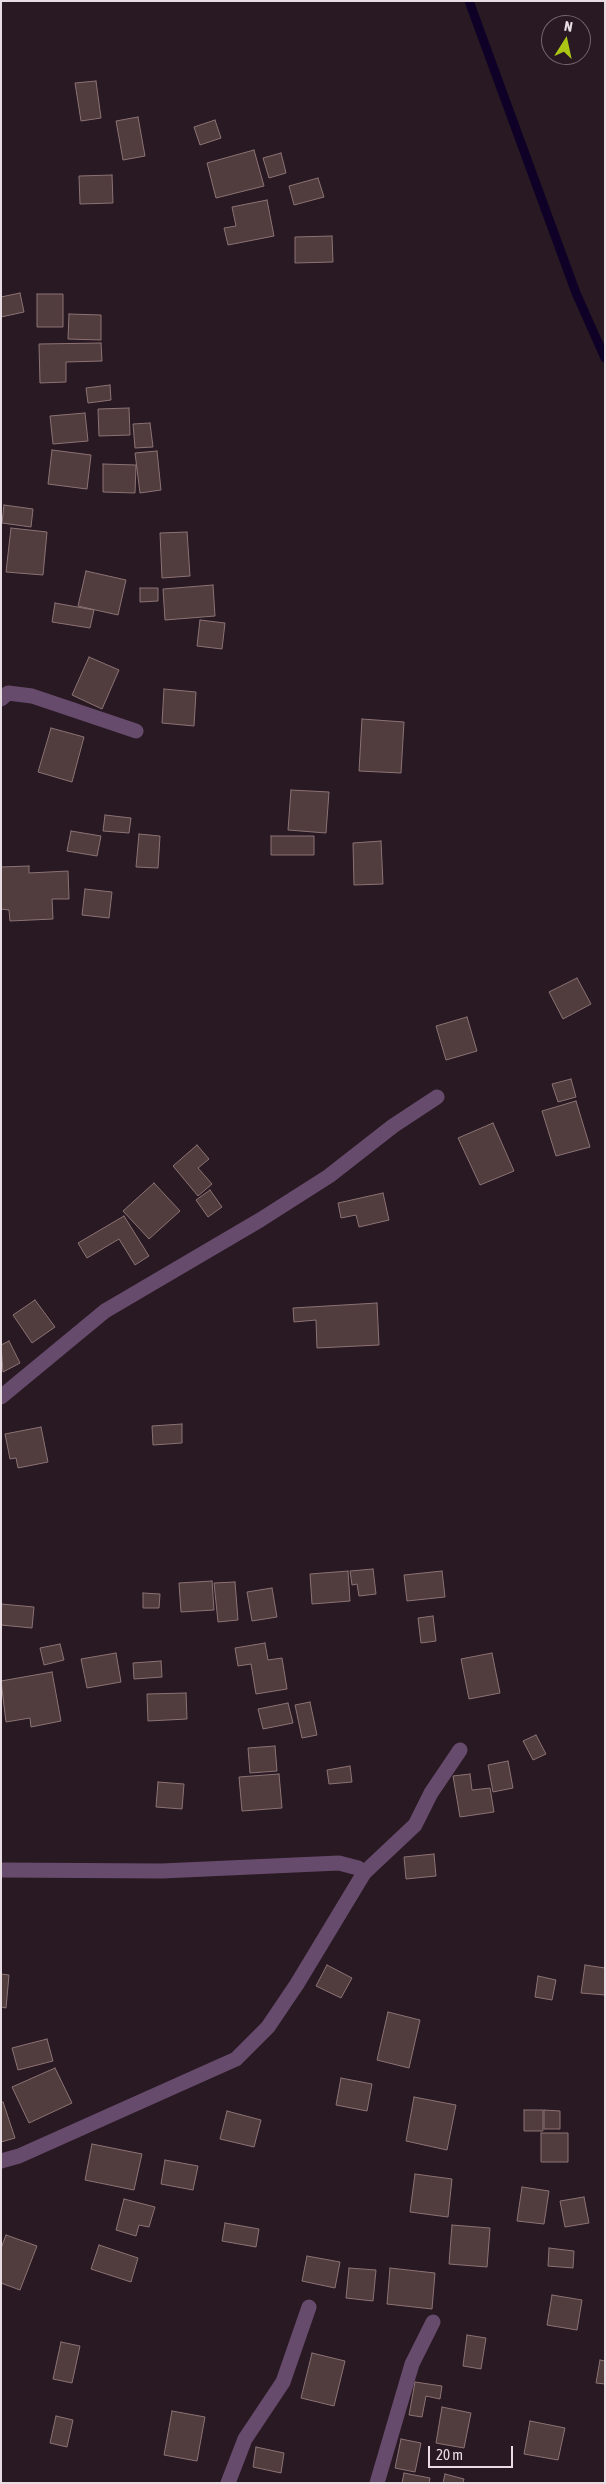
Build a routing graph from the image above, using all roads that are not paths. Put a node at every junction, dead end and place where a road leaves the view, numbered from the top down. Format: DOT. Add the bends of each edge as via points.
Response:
graph roads {
  1 [pos="1,699"];
  2 [pos="136,732"];
  3 [pos="437,1097"];
  4 [pos="1,1398"];
  5 [pos="460,1750"];
  6 [pos="1,1870"];
  7 [pos="364,1873"];
  8 [pos="1,2161"];
  9 [pos="309,2307"];
  10 [pos="433,2322"];
  11 [pos="228,2483"];
  12 [pos="377,2483"];
  1 -- 2 [label="street" via="8,693 32,696"];
  3 -- 4 [label="street" via="393,1126 329,1176 105,1311"];
  5 -- 7 [label="street" via="431,1793 415,1825"];
  6 -- 7 [label="street" via="162,1871 339,1864 358,1868"];
  7 -- 8 [label="street" via="288,1999 268,2027 236,2059 19,2156"];
  9 -- 11 [label="street" via="283,2382 244,2439"];
  10 -- 12 [label="street" via="412,2364"];
}
